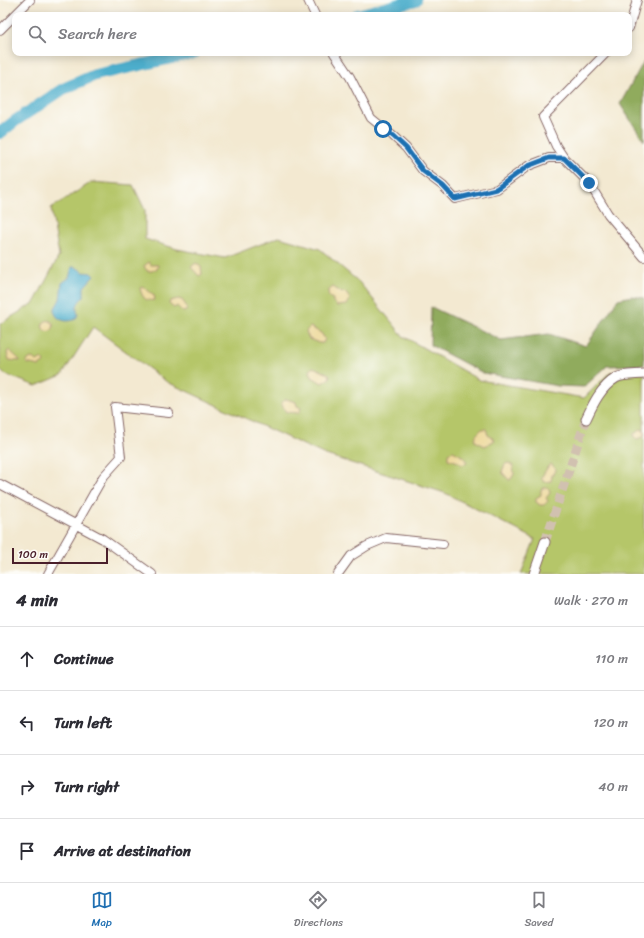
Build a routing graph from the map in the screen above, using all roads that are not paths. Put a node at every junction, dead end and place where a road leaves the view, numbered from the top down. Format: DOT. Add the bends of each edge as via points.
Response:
graph roads {
  1 [pos="30,0"];
  2 [pos="308,0"];
  3 [pos="637,0"];
  4 [pos="18,12"];
  5 [pos="313,12"];
  6 [pos="12,18"];
  7 [pos="632,18"];
  8 [pos="0,30"];
  9 [pos="336,56"];
  10 [pos="603,56"];
  11 [pos="564,158"];
  12 [pos="644,257"];
  13 [pos="644,374"];
  14 [pos="169,413"];
  15 [pos="586,419"];
  16 [pos="0,484"];
  17 [pos="76,524"];
  18 [pos="545,542"];
  19 [pos="443,544"];
  20 [pos="48,574"];
  21 [pos="152,574"];
  22 [pos="338,574"];
  23 [pos="534,574"];
  1 -- 4 [label="street"];
  2 -- 5 [label="street"];
  3 -- 7 [label="street"];
  6 -- 8 [label="street"];
  9 -- 11 [label="street" via="371,118 406,148 423,171 455,199 496,189 528,166 549,158"];
  10 -- 11 [label="street" via="543,117"];
  11 -- 12 [label="street" via="589,183 608,214"];
  13 -- 15 [label="street" via="617,378 605,387 594,400"];
  14 -- 17 [label="street" via="115,407 121,457 103,477"];
  16 -- 17 [label="street"];
  17 -- 20 [label="street"];
  17 -- 21 [label="street" via="103,539"];
  18 -- 23 [label="street"];
  19 -- 22 [label="street" via="386,538 351,556"];
}
